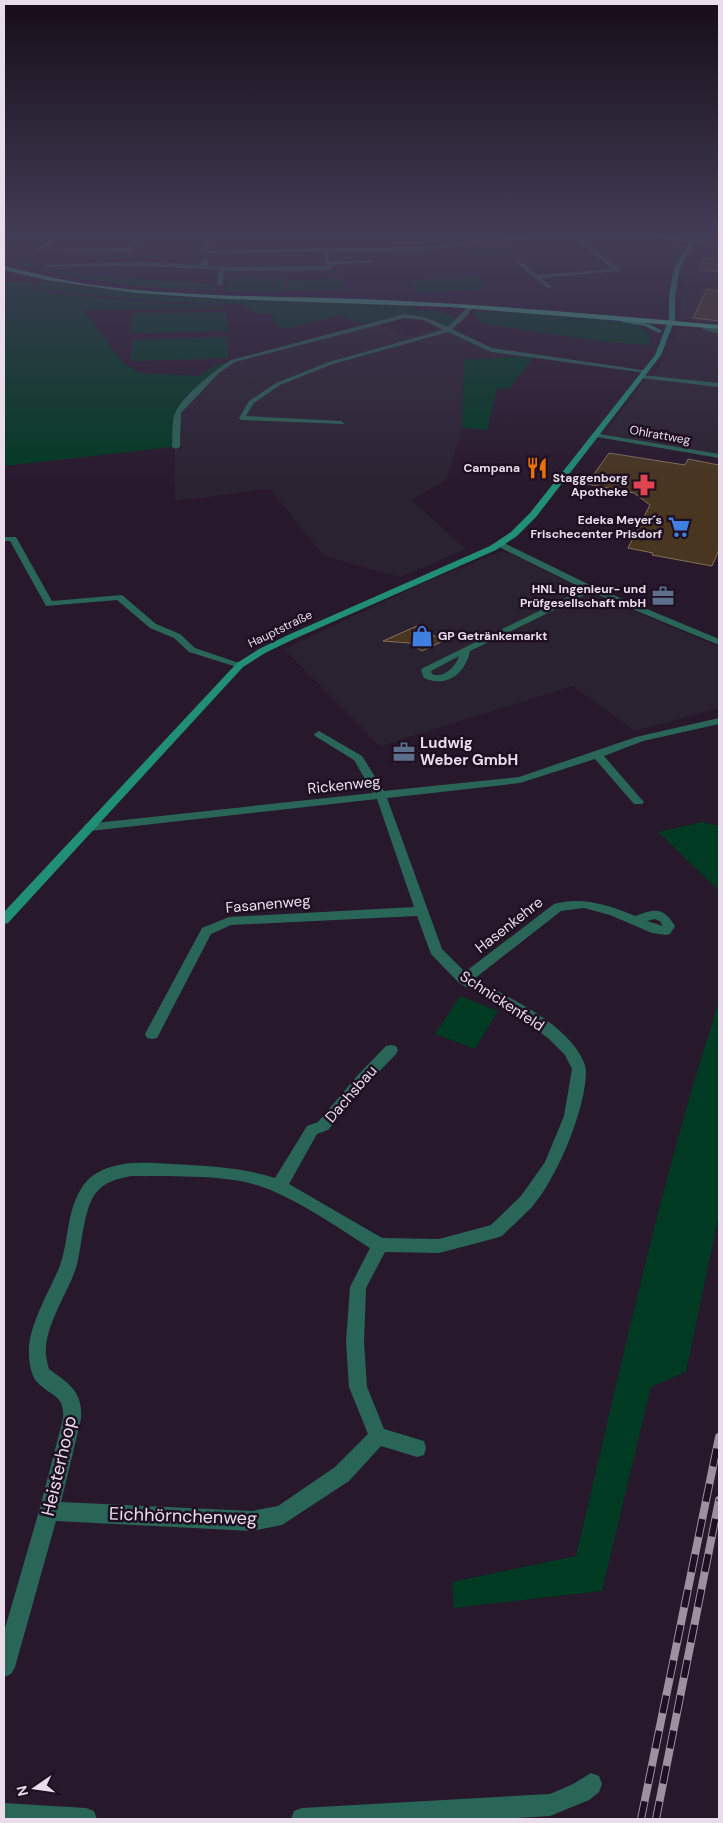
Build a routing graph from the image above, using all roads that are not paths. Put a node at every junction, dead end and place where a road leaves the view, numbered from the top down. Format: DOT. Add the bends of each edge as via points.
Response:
graph roads {
  1 [pos="389,320"];
  2 [pos="425,320"];
  3 [pos="460,320"];
  4 [pos="622,320"];
  5 [pos="662,320"];
  6 [pos="667,320"];
  7 [pos="671,320"];
  8 [pos="670,323"];
  9 [pos="704,328"];
  10 [pos="719,329"];
  11 [pos="448,330"];
  12 [pos="659,331"];
  13 [pos="662,349"];
  14 [pos="644,374"];
  15 [pos="719,385"];
  16 [pos="341,423"];
  17 [pos="598,435"];
  18 [pos="176,447"];
  19 [pos="719,456"];
  20 [pos="4,538"];
  21 [pos="500,544"];
  22 [pos="590,589"];
  23 [pos="719,642"];
  24 [pos="466,649"];
  25 [pos="240,665"];
  26 [pos="719,721"];
  27 [pos="319,734"];
  28 [pos="597,755"];
  29 [pos="381,796"];
  30 [pos="638,802"];
  31 [pos="90,827"];
  32 [pos="421,911"];
  33 [pos="4,920"];
  34 [pos="634,921"];
  35 [pos="464,980"];
  36 [pos="152,1034"];
  37 [pos="391,1050"];
  38 [pos="279,1186"];
  39 [pos="380,1245"];
  40 [pos="378,1436"];
  41 [pos="417,1448"];
  42 [pos="49,1511"];
  43 [pos="4,1667"];
  44 [pos="591,1784"];
  45 [pos="4,1814"];
  46 [pos="86,1819"];
  47 [pos="302,1819"];
  1 -- 18 [label="street" via="233,361 203,385 178,413"];
  2 -- 11 [label="street"];
  3 -- 11 [label="street"];
  4 -- 12 [label="main road"];
  5 -- 12 [label="main road"];
  6 -- 8 [label="main road"];
  7 -- 8 [label="main road, Hauptstraße"];
  8 -- 9 [label="main road"];
  8 -- 10 [label="main road"];
  8 -- 13 [label="main road, Hauptstraße"];
  9 -- 10 [label="street"];
  11 -- 14 [label="street" via="491,350"];
  11 -- 16 [label="street" via="331,363 278,384 252,402 242,418"];
  12 -- 13 [label="main road"];
  13 -- 14 [label="main road, Hauptstraße"];
  14 -- 15 [label="street"];
  14 -- 17 [label="main road, Hauptstraße"];
  17 -- 19 [label="street, Ohlrattweg"];
  17 -- 21 [label="main road, Hauptstraße" via="532,516"];
  20 -- 25 [label="street" via="13,539 49,604 119,598 154,626 177,636 192,650"];
  21 -- 22 [label="street"];
  21 -- 25 [label="main road, Hauptstraße" via="291,637"];
  22 -- 23 [label="street"];
  22 -- 24 [label="street"];
  25 -- 31 [label="main road, Hauptstraße"];
  26 -- 28 [label="street, Rickenweg" via="640,739"];
  27 -- 29 [label="street, Schnickenfeld" via="358,758"];
  28 -- 29 [label="street, Rickenweg" via="520,780"];
  28 -- 30 [label="street"];
  29 -- 31 [label="street, Rickenweg"];
  29 -- 32 [label="street, Schnickenfeld"];
  31 -- 33 [label="main road, Hauptstraße"];
  32 -- 35 [label="street, Schnickenfeld" via="436,951"];
  32 -- 36 [label="street, Fasanenweg" via="229,921 206,931"];
  34 -- 35 [label="street, Hasenkehre" via="584,904 558,907"];
  35 -- 39 [label="street, Schnickenfeld" via="521,1010 570,1051 579,1069 571,1116 551,1165 527,1201 496,1231 439,1246"];
  37 -- 38 [label="street, Dachsbau" via="324,1126 312,1130"];
  38 -- 39 [label="street"];
  38 -- 42 [label="street, Heisterhoop" via="226,1173 131,1169 110,1173 87,1192 76,1222 67,1269 52,1299 38,1346 42,1375 66,1393 73,1405"];
  39 -- 40 [label="street" via="358,1287 355,1342 358,1387"];
  40 -- 41 [label="street"];
  40 -- 42 [label="street, Eichhörnchenweg" via="342,1474 282,1515 252,1521"];
  42 -- 43 [label="street, Heisterhoop"];
  44 -- 47 [label="street" via="581,1792 550,1805"];
  45 -- 46 [label="street"];
}
